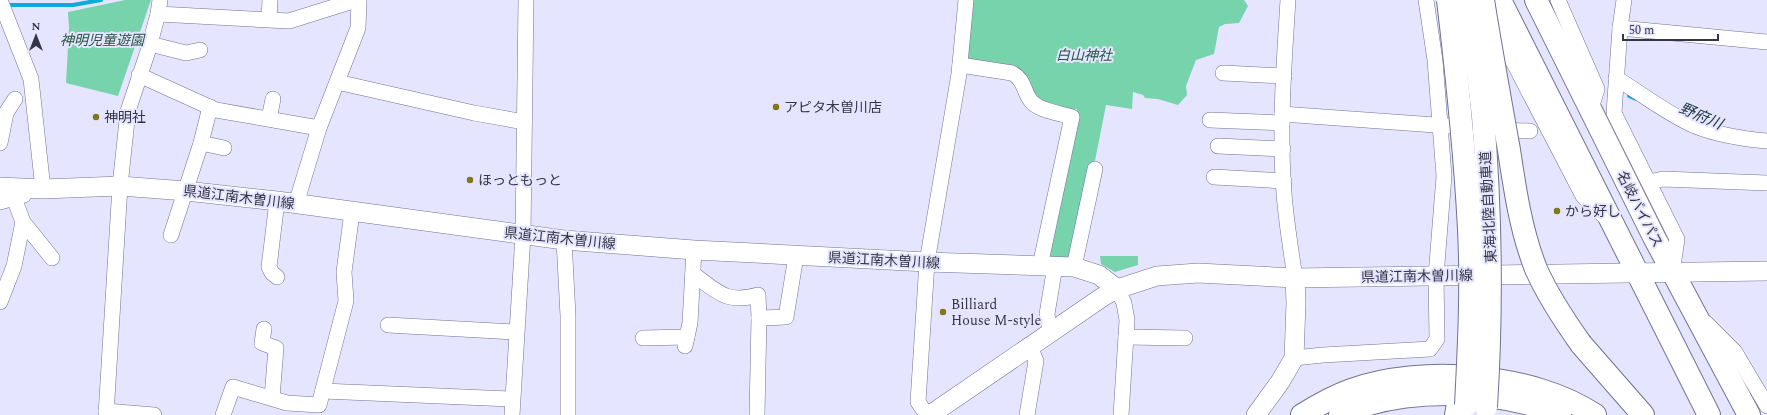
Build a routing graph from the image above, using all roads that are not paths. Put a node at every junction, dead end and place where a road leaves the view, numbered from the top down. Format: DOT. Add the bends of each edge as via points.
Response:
graph roads {
  1 [pos="270,0"];
  2 [pos="356,0"];
  3 [pos="359,0"];
  4 [pos="526,0"];
  5 [pos="966,0"];
  6 [pos="1288,0"];
  7 [pos="1426,0"];
  8 [pos="1448,0"];
  9 [pos="1468,0"];
  10 [pos="1482,0"];
  11 [pos="1500,0"];
  12 [pos="1536,0"];
  13 [pos="1558,0"];
  14 [pos="1624,0"];
  15 [pos="3,6"];
  16 [pos="159,7"];
  17 [pos="269,19"];
  18 [pos="1620,28"];
  19 [pos="1767,42"];
  20 [pos="150,44"];
  21 [pos="200,50"];
  22 [pos="960,66"];
  23 [pos="1223,73"];
  24 [pos="139,75"];
  25 [pos="1284,76"];
  26 [pos="1616,78"];
  27 [pos="337,82"];
  28 [pos="273,98"];
  29 [pos="15,99"];
  30 [pos="210,107"];
  31 [pos="301,112"];
  32 [pos="1590,112"];
  33 [pos="269,119"];
  34 [pos="1282,119"];
  35 [pos="1210,120"];
  36 [pos="2,122"];
  37 [pos="524,122"];
  38 [pos="1440,125"];
  39 [pos="313,127"];
  40 [pos="1530,131"];
  41 [pos="1767,141"];
  42 [pos="0,143"];
  43 [pos="201,143"];
  44 [pos="1218,146"];
  45 [pos="224,148"];
  46 [pos="1283,149"];
  47 [pos="1095,169"];
  48 [pos="1214,177"];
  49 [pos="1284,181"];
  50 [pos="1649,182"];
  51 [pos="1767,183"];
  52 [pos="120,186"];
  53 [pos="37,189"];
  54 [pos="186,191"];
  55 [pos="5,196"];
  56 [pos="277,201"];
  57 [pos="296,204"];
  58 [pos="352,212"];
  59 [pos="23,222"];
  60 [pos="1615,226"];
  61 [pos="171,235"];
  62 [pos="523,235"];
  63 [pos="564,240"];
  64 [pos="694,250"];
  65 [pos="796,256"];
  66 [pos="52,258"];
  67 [pos="927,262"];
  68 [pos="1048,266"];
  69 [pos="1074,267"];
  70 [pos="1767,271"];
  71 [pos="1637,273"];
  72 [pos="1672,273"];
  73 [pos="693,274"];
  74 [pos="1436,276"];
  75 [pos="277,277"];
  76 [pos="1295,278"];
  77 [pos="1117,289"];
  78 [pos="0,302"];
  79 [pos="1690,306"];
  80 [pos="760,318"];
  81 [pos="388,325"];
  82 [pos="264,329"];
  83 [pos="1054,329"];
  84 [pos="516,332"];
  85 [pos="1126,337"];
  86 [pos="643,338"];
  87 [pos="1185,338"];
  88 [pos="1030,346"];
  89 [pos="1294,358"];
  90 [pos="1736,390"];
  91 [pos="323,391"];
  92 [pos="272,398"];
  93 [pos="512,399"];
  94 [pos="1767,406"];
  95 [pos="1469,410"];
  96 [pos="106,413"];
  97 [pos="154,415"];
  98 [pos="223,415"];
  99 [pos="512,415"];
  100 [pos="568,415"];
  101 [pos="757,415"];
  102 [pos="928,415"];
  103 [pos="1027,415"];
  104 [pos="1121,415"];
  105 [pos="1256,415"];
  106 [pos="1302,415"];
  107 [pos="1340,415"];
  108 [pos="1560,415"];
  109 [pos="1595,415"];
  110 [pos="1644,415"];
  111 [pos="1709,415"];
  112 [pos="1749,415"];
  113 [pos="1752,415"];
  1 -- 17 [label="street"];
  2 -- 17 [label="street" via="289,21"];
  3 -- 27 [label="street" via="358,28"];
  4 -- 37 [label="street"];
  5 -- 22 [label="street"];
  6 -- 25 [label="street"];
  7 -- 38 [label="street" via="1435,60"];
  8 -- 95 [label="highway, 東海北陸自動車道, bridge" via="1462,117 1469,231"];
  9 -- 95 [label="highway, 東海北陸自動車道, bridge" via="1483,115 1490,231 1490,343"];
  10 -- 60 [label="street" via="1506,51 1583,196"];
  10 -- 110 [label="highway, bridge" via="1517,201 1536,268 1562,319"];
  11 -- 60 [label="highway"];
  12 -- 32 [label="highway, 名岐バイパス"];
  13 -- 32 [label="street" via="1597,89"];
  14 -- 18 [label="street"];
  15 -- 53 [label="street" via="31,79"];
  16 -- 17 [label="street"];
  16 -- 20 [label="street"];
  18 -- 19 [label="street"];
  18 -- 26 [label="street"];
  20 -- 21 [label="street" via="186,53"];
  20 -- 24 [label="street"];
  22 -- 67 [label="street"];
  22 -- 68 [label="street" via="1012,73 1020,77 1031,101 1037,106 1072,117"];
  23 -- 25 [label="street"];
  24 -- 30 [label="street"];
  24 -- 52 [label="street" via="128,111"];
  25 -- 34 [label="street"];
  26 -- 41 [label="street" via="1696,126 1736,137"];
  26 -- 50 [label="street" via="1614,113"];
  27 -- 37 [label="street"];
  27 -- 39 [label="street"];
  28 -- 33 [label="street"];
  29 -- 36 [label="street"];
  30 -- 33 [label="street"];
  30 -- 43 [label="street"];
  31 -- 39 [label="street"];
  32 -- 72 [label="highway, 名岐バイパス"];
  33 -- 39 [label="street"];
  34 -- 35 [label="street"];
  34 -- 38 [label="street"];
  34 -- 46 [label="street"];
  36 -- 42 [label="street"];
  37 -- 62 [label="street"];
  38 -- 40 [label="street"];
  38 -- 74 [label="street" via="1444,176"];
  39 -- 57 [label="street"];
  43 -- 45 [label="street"];
  43 -- 54 [label="street"];
  44 -- 46 [label="street"];
  46 -- 49 [label="street"];
  47 -- 69 [label="street"];
  48 -- 49 [label="street"];
  49 -- 76 [label="street"];
  50 -- 51 [label="street" via="1663,179"];
  50 -- 72 [label="street" via="1677,239"];
  52 -- 53 [label="main road, 県道江南木曽川線"];
  52 -- 54 [label="main road, 県道江南木曽川線"];
  52 -- 96 [label="street"];
  53 -- 55 [label="main road, 県道江南木曽川線"];
  54 -- 56 [label="main road, 県道江南木曽川線"];
  54 -- 61 [label="street"];
  55 -- 59 [label="street"];
  56 -- 57 [label="main road, 県道江南木曽川線"];
  56 -- 75 [label="street" via="269,267"];
  57 -- 58 [label="main road, 県道江南木曽川線"];
  58 -- 62 [label="main road, 県道江南木曽川線"];
  58 -- 91 [label="street" via="344,272 346,301"];
  59 -- 66 [label="street"];
  59 -- 78 [label="street" via="14,266"];
  60 -- 71 [label="highway"];
  62 -- 63 [label="main road, 県道江南木曽川線"];
  62 -- 84 [label="street"];
  63 -- 64 [label="main road, 県道江南木曽川線"];
  63 -- 100 [label="street" via="568,316"];
  64 -- 65 [label="main road, 県道江南木曽川線"];
  64 -- 73 [label="street"];
  65 -- 67 [label="main road, 県道江南木曽川線"];
  65 -- 80 [label="street" via="786,317"];
  67 -- 68 [label="main road, 県道江南木曽川線"];
  67 -- 102 [label="street" via="918,402"];
  68 -- 69 [label="main road, 県道江南木曽川線"];
  68 -- 83 [label="street" via="1047,314 1048,322"];
  69 -- 77 [label="main road, 県道江南木曽川線" via="1099,275"];
  70 -- 72 [label="main road, 県道江南木曽川線"];
  71 -- 72 [label="main road, 県道江南木曽川線"];
  71 -- 74 [label="main road, 県道江南木曽川線"];
  71 -- 111 [label="highway"];
  72 -- 79 [label="highway, 名岐バイパス"];
  73 -- 80 [label="street" via="726,297 748,297 758,294"];
  73 -- 86 [label="street" via="690,323 686,341"];
  74 -- 76 [label="main road, 県道江南木曽川線"];
  74 -- 89 [label="street" via="1437,339 1430,349"];
  76 -- 77 [label="main road, 県道江南木曽川線" via="1191,274 1157,276"];
  76 -- 89 [label="main road"];
  77 -- 83 [label="main road, 県道江南木曽川線"];
  77 -- 85 [label="street" via="1125,309"];
  79 -- 90 [label="highway, 名岐バイパス"];
  79 -- 94 [label="street" via="1735,352"];
  80 -- 101 [label="street"];
  81 -- 84 [label="street"];
  82 -- 92 [label="street" via="262,343 276,348"];
  83 -- 88 [label="main road, 県道江南木曽川線"];
  84 -- 93 [label="street"];
  85 -- 87 [label="street"];
  85 -- 104 [label="street"];
  88 -- 102 [label="main road, 県道江南木曽川線"];
  88 -- 103 [label="street" via="1036,361"];
  89 -- 105 [label="main road"];
  90 -- 112 [label="highway, 名岐バイパス"];
  90 -- 113 [label="highway"];
  91 -- 92 [label="street" via="319,405 287,403"];
  91 -- 93 [label="street"];
  92 -- 98 [label="street" via="233,387"];
  93 -- 99 [label="street"];
  96 -- 97 [label="street"];
  106 -- 109 [label="highway" via="1351,390 1381,382 1438,377 1474,377 1533,387"];
  107 -- 108 [label="highway" via="1375,403 1405,398 1473,395 1502,398"];
}
